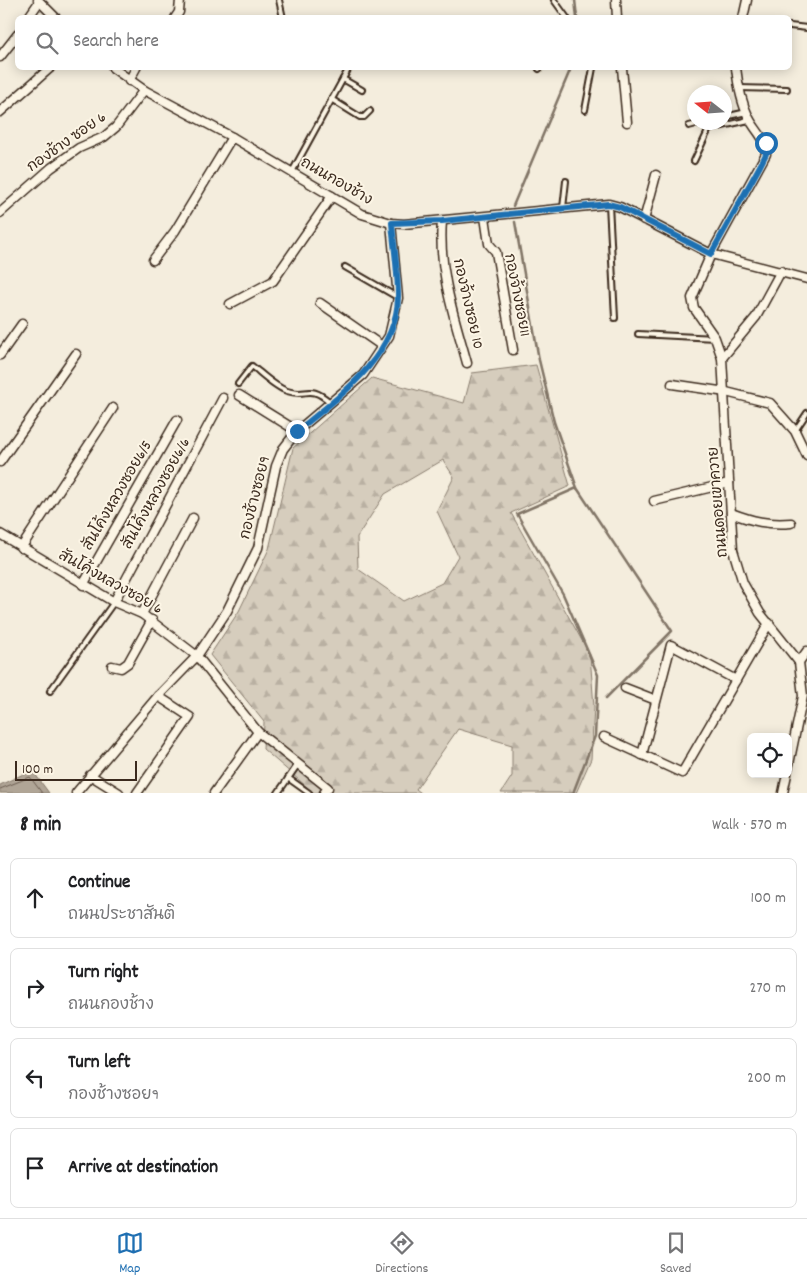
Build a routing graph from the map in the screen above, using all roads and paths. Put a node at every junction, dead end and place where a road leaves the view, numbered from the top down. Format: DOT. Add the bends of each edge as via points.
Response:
graph roads {
  1 [pos="180,0"];
  2 [pos="279,0"];
  3 [pos="554,0"];
  4 [pos="616,0"];
  5 [pos="747,0"];
  6 [pos="38,1"];
  7 [pos="30,15"];
  8 [pos="53,15"];
  9 [pos="177,15"];
  10 [pos="282,15"];
  11 [pos="565,15"];
  12 [pos="617,15"];
  13 [pos="744,15"];
  14 [pos="792,26"];
  15 [pos="807,28"];
  16 [pos="15,38"];
  17 [pos="0,57"];
  18 [pos="48,70"];
  19 [pos="115,70"];
  20 [pos="135,70"];
  21 [pos="348,70"];
  22 [pos="593,70"];
  23 [pos="622,70"];
  24 [pos="736,70"];
  25 [pos="343,79"];
  26 [pos="129,81"];
  27 [pos="738,88"];
  28 [pos="787,89"];
  29 [pos="144,90"];
  30 [pos="362,90"];
  31 [pos="332,99"];
  32 [pos="585,110"];
  33 [pos="370,111"];
  34 [pos="0,112"];
  35 [pos="748,116"];
  36 [pos="732,117"];
  37 [pos="627,122"];
  38 [pos="232,137"];
  39 [pos="694,161"];
  40 [pos="292,172"];
  41 [pos="656,174"];
  42 [pos="566,180"];
  43 [pos="332,196"];
  44 [pos="608,204"];
  45 [pos="563,208"];
  46 [pos="0,213"];
  47 [pos="485,217"];
  48 [pos="644,220"];
  49 [pos="442,221"];
  50 [pos="392,223"];
  51 [pos="711,254"];
  52 [pos="153,260"];
  53 [pos="345,267"];
  54 [pos="781,270"];
  55 [pos="807,279"];
  56 [pos="398,298"];
  57 [pos="320,302"];
  58 [pos="230,304"];
  59 [pos="615,318"];
  60 [pos="22,324"];
  61 [pos="638,334"];
  62 [pos="715,338"];
  63 [pos="382,346"];
  64 [pos="513,350"];
  65 [pos="76,354"];
  66 [pos="0,355"];
  67 [pos="722,358"];
  68 [pos="467,363"];
  69 [pos="238,384"];
  70 [pos="672,384"];
  71 [pos="726,392"];
  72 [pos="239,395"];
  73 [pos="223,398"];
  74 [pos="331,403"];
  75 [pos="113,408"];
  76 [pos="807,413"];
  77 [pos="177,420"];
  78 [pos="795,430"];
  79 [pos="297,431"];
  80 [pos="807,456"];
  81 [pos="0,462"];
  82 [pos="729,482"];
  83 [pos="654,501"];
  84 [pos="731,512"];
  85 [pos="193,518"];
  86 [pos="791,523"];
  87 [pos="0,534"];
  88 [pos="21,548"];
  89 [pos="83,585"];
  90 [pos="114,602"];
  91 [pos="142,614"];
  92 [pos="152,620"];
  93 [pos="769,624"];
  94 [pos="807,651"];
  95 [pos="197,656"];
  96 [pos="799,662"];
  97 [pos="112,666"];
  98 [pos="736,680"];
  99 [pos="625,688"];
  100 [pos="50,691"];
  101 [pos="158,696"];
  102 [pos="805,696"];
  103 [pos="656,700"];
  104 [pos="258,732"];
  105 [pos="604,737"];
  106 [pos="792,752"];
  107 [pos="642,755"];
  108 [pos="298,764"];
  109 [pos="90,775"];
  110 [pos="288,778"];
  111 [pos="786,778"];
  112 [pos="76,793"];
  113 [pos="119,793"];
  114 [pos="137,793"];
  115 [pos="214,793"];
  116 [pos="278,793"];
  117 [pos="309,793"];
  118 [pos="324,793"];
  119 [pos="783,793"];
  1 -- 9 [label="street"];
  2 -- 10 [label="lane"];
  3 -- 11 [label="lane"];
  4 -- 12 [label="street"];
  5 -- 13 [label="street"];
  6 -- 7 [label="street"];
  6 -- 8 [label="street"];
  14 -- 15 [label="lane"];
  16 -- 17 [label="street"];
  18 -- 34 [label="street"];
  19 -- 26 [label="street, ถนนกองช้าง"];
  20 -- 26 [label="street"];
  21 -- 25 [label="lane"];
  22 -- 32 [label="lane"];
  23 -- 37 [label="street"];
  24 -- 27 [label="street"];
  25 -- 30 [label="lane"];
  25 -- 31 [label="lane"];
  26 -- 29 [label="street, ถนนกองช้าง"];
  27 -- 28 [label="lane"];
  27 -- 35 [label="street"];
  29 -- 38 [label="street, ถนนกองช้าง"];
  29 -- 46 [label="street, กองช้าง ซอย 6" via="116,127 65,158"];
  31 -- 33 [label="lane" via="360,117 364,118"];
  31 -- 40 [label="lane"];
  35 -- 36 [label="lane"];
  35 -- 39 [label="lane" via="709,129"];
  35 -- 51 [label="street" via="766,143 766,154"];
  38 -- 40 [label="street, ถนนกองช้าง"];
  38 -- 52 [label="street" via="175,231"];
  40 -- 43 [label="street, ถนนกองช้าง"];
  41 -- 48 [label="street"];
  42 -- 45 [label="lane"];
  43 -- 50 [label="street, ถนนกองช้าง" via="362,214"];
  43 -- 58 [label="street" via="273,281"];
  44 -- 45 [label="street, ถนนกองช้าง"];
  44 -- 48 [label="street, ถนนกองช้าง"];
  44 -- 59 [label="lane"];
  45 -- 47 [label="street, ถนนกองช้าง"];
  47 -- 49 [label="street, ถนนกองช้าง"];
  47 -- 64 [label="street, กองจ้างซอย11" via="489,244 496,252"];
  48 -- 51 [label="street, ถนนกองช้าง"];
  49 -- 50 [label="street, ถนนกองช้าง"];
  49 -- 68 [label="street, กองจ้างซอย 10" via="440,241 446,290"];
  50 -- 56 [label="street, กองช้างซอย9"];
  51 -- 54 [label="street, ถนนกองช้าง"];
  51 -- 62 [label="street, ถนนดอยเขาควาย" via="692,298 694,308"];
  53 -- 56 [label="lane"];
  54 -- 55 [label="street, ถนนกองช้าง"];
  54 -- 67 [label="street" via="756,318"];
  56 -- 63 [label="street, กองช้างซอย9" via="389,336"];
  57 -- 63 [label="street"];
  60 -- 66 [label="street"];
  61 -- 62 [label="lane"];
  62 -- 67 [label="street, ถนนดอยเขาควาย"];
  63 -- 74 [label="street, กองช้างซอย9" via="363,375"];
  65 -- 81 [label="street"];
  67 -- 71 [label="street, ถนนดอยเขาควาย"];
  69 -- 74 [label="lane" via="252,366 285,390 299,394 310,390"];
  70 -- 71 [label="street"];
  71 -- 78 [label="street" via="770,403"];
  71 -- 82 [label="street, ถนนดอยเขาควาย"];
  72 -- 79 [label="street"];
  73 -- 90 [label="street, สันโค้งหลวงซอย6/6"];
  74 -- 79 [label="street, กองช้างซอย9"];
  75 -- 88 [label="street"];
  76 -- 78 [label="lane"];
  77 -- 89 [label="street, สันโค้งหลวงซอย6/5"];
  78 -- 80 [label="street"];
  79 -- 95 [label="street, กองช้างซอย9" via="283,449 276,466 258,548 227,611"];
  82 -- 83 [label="street"];
  82 -- 84 [label="street, ถนนดอยเขาควาย"];
  84 -- 86 [label="street" via="755,522"];
  84 -- 93 [label="street, ถนนดอยเขาควาย" via="733,550 743,583"];
  85 -- 91 [label="street"];
  87 -- 88 [label="street, สันโค้งหลวงซอย 6"];
  88 -- 89 [label="street, สันโค้งหลวงซอย 6"];
  89 -- 90 [label="street, สันโค้งหลวงซอย 6"];
  90 -- 91 [label="street, สันโค้งหลวงซอย 6"];
  90 -- 100 [label="lane"];
  91 -- 92 [label="street, สันโค้งหลวงซอย 6"];
  92 -- 95 [label="street, สันโค้งหลวงซอย 6"];
  92 -- 97 [label="street" via="128,663 121,668"];
  93 -- 96 [label="street, ถนนดอยเขาควาย"];
  93 -- 98 [label="street"];
  94 -- 96 [label="street"];
  95 -- 101 [label="street, กองช้างซอย9"];
  95 -- 104 [label="street, สันโค้งหลวงซอย 6"];
  96 -- 102 [label="street"];
  98 -- 103 [label="street" via="671,645"];
  98 -- 107 [label="street" via="682,773"];
  99 -- 103 [label="street"];
  101 -- 109 [label="street, กองช้างซอย9"];
  101 -- 114 [label="street" via="190,717"];
  102 -- 106 [label="street"];
  103 -- 107 [label="street"];
  104 -- 108 [label="street, สันโค้งหลวงซอย 6"];
  104 -- 115 [label="street"];
  105 -- 107 [label="street"];
  108 -- 110 [label="lane"];
  108 -- 118 [label="street, สันโค้งหลวงซอย 6" via="328,788"];
  109 -- 112 [label="street, กองช้างซอย9"];
  109 -- 113 [label="street"];
  110 -- 116 [label="lane"];
  110 -- 117 [label="lane"];
  111 -- 119 [label="street"];
}
